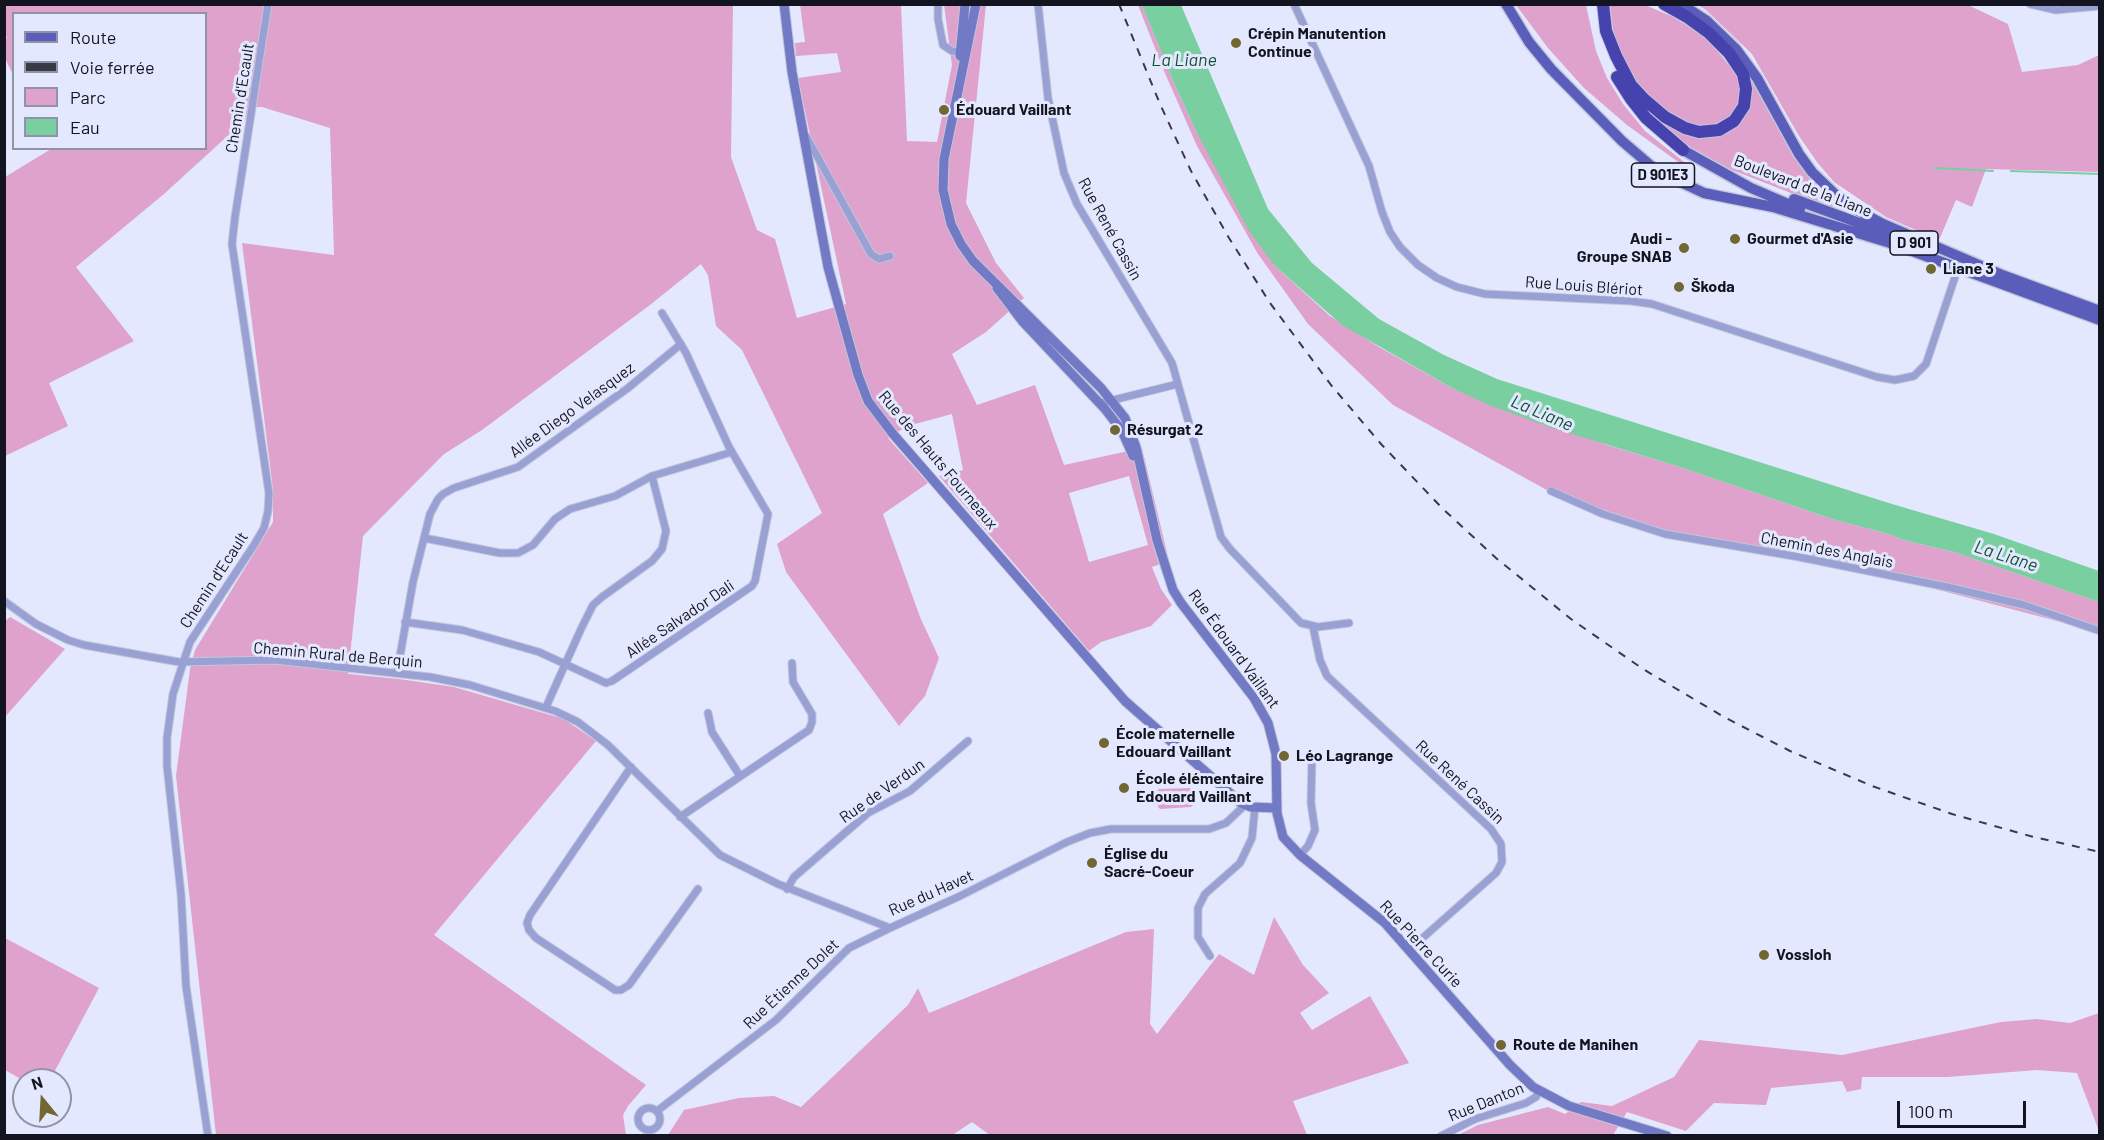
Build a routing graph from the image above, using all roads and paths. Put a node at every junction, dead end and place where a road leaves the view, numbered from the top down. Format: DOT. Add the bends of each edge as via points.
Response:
graph roads {
  1 [pos="268,4"];
  2 [pos="784,4"];
  3 [pos="938,4"];
  4 [pos="965,4"];
  5 [pos="976,4"];
  6 [pos="1038,4"];
  7 [pos="1294,4"];
  8 [pos="1506,4"];
  9 [pos="1664,4"];
  10 [pos="1681,4"];
  11 [pos="2030,4"];
  12 [pos="2100,6"];
  13 [pos="1600,8"];
  14 [pos="963,52"];
  15 [pos="801,128"];
  16 [pos="1683,150"];
  17 [pos="1710,166"];
  18 [pos="1887,242"];
  19 [pos="890,256"];
  20 [pos="1958,268"];
  21 [pos="984,272"];
  22 [pos="2000,274"];
  23 [pos="2100,311"];
  24 [pos="662,313"];
  25 [pos="2100,320"];
  26 [pos="681,344"];
  27 [pos="1178,384"];
  28 [pos="1112,400"];
  29 [pos="1101,403"];
  30 [pos="732,452"];
  31 [pos="1141,475"];
  32 [pos="652,476"];
  33 [pos="1551,491"];
  34 [pos="424,538"];
  35 [pos="4,601"];
  36 [pos="405,622"];
  37 [pos="1349,622"];
  38 [pos="1313,627"];
  39 [pos="2100,632"];
  40 [pos="183,662"];
  41 [pos="565,663"];
  42 [pos="792,663"];
  43 [pos="397,673"];
  44 [pos="546,707"];
  45 [pos="708,713"];
  46 [pos="598,737"];
  47 [pos="968,741"];
  48 [pos="1312,758"];
  49 [pos="631,767"];
  50 [pos="740,776"];
  51 [pos="1250,806"];
  52 [pos="1277,808"];
  53 [pos="680,817"];
  54 [pos="1300,855"];
  55 [pos="698,889"];
  56 [pos="787,889"];
  57 [pos="890,928"];
  58 [pos="1409,950"];
  59 [pos="1210,956"];
  60 [pos="1538,1092"];
  61 [pos="657,1111"];
  62 [pos="208,1136"];
  63 [pos="1442,1136"];
  64 [pos="1667,1136"];
  1 -- 40 [label="street, Chemin d'Ecault" via="232,244 269,494 268,511 255,545 193,637"];
  2 -- 15 [label="street, Rue des Hauts Fourneaux"];
  3 -- 14 [label="street" via="942,43 947,49"];
  4 -- 14 [label="street, Rue Édouard Vaillant"];
  5 -- 14 [label="street, Rue Édouard Vaillant"];
  6 -- 27 [label="street, Rue René Cassin" via="1048,98 1066,178 1077,204 1170,358"];
  7 -- 20 [label="street, Rue Louis Blériot" via="1369,166 1390,232 1418,265 1457,287 1485,294 1652,304 1877,377 1900,380 1918,374 1926,364"];
  8 -- 18 [label="main road, Boulevard de la Liane / D 901E3" via="1551,69 1657,171 1704,193 1773,207"];
  9 -- 13 [label="highway" via="1710,33 1743,74 1744,106 1734,121 1719,130 1699,132 1684,128 1644,99 1618,62"];
  10 -- 22 [label="main road, Boulevard de la Liane" via="1713,26 1736,49 1757,78 1802,159 1836,196 1889,227"];
  11 -- 12 [label="street" via="2056,10"];
  13 -- 16 [label="highway, D 901" via="1605,49 1622,86 1651,123"];
  14 -- 21 [label="street, Rue Édouard Vaillant" via="944,159 944,198 957,237"];
  15 -- 19 [label="street" via="869,250 879,259"];
  15 -- 51 [label="street, Rue des Hauts Fourneaux" via="834,292 860,383 871,406 1120,695 1189,759"];
  16 -- 17 [label="main road, D 901"];
  17 -- 18 [label="main road, Boulevard de la Liane / D 901" via="1777,200"];
  17 -- 22 [label="main road, Boulevard de la Liane / D 901"];
  18 -- 20 [label="main road, Boulevard de la Liane / D 901"];
  20 -- 25 [label="main road, Boulevard de la Liane / D 901"];
  21 -- 28 [label="street, Rue Édouard Vaillant"];
  21 -- 29 [label="street, Rue Édouard Vaillant" via="1023,322"];
  22 -- 23 [label="main road, Boulevard de la Liane / D 901"];
  24 -- 26 [label="street, Allée Salvador Dali"];
  26 -- 30 [label="street, Allée Salvador Dali"];
  26 -- 34 [label="street, Allée Diego Velasquez" via="518,467 443,494 433,507"];
  27 -- 28 [label="street"];
  27 -- 38 [label="street, Rue René Cassin" via="1224,541 1298,621"];
  28 -- 29 [label="street"];
  28 -- 31 [label="street, Rue Édouard Vaillant" via="1132,434"];
  29 -- 31 [label="street, Rue Édouard Vaillant" via="1122,431"];
  30 -- 32 [label="street"];
  30 -- 41 [label="street, Allée Salvador Dali" via="768,514 752,586 609,682"];
  31 -- 52 [label="street, Rue Édouard Vaillant" via="1173,590 1266,718 1276,754"];
  32 -- 34 [label="street" via="615,496 562,514 534,544 518,553"];
  32 -- 41 [label="street" via="666,531 662,549 596,603"];
  33 -- 39 [label="street, Chemin des Anglais" via="1603,514 1665,534 1952,588 2018,604"];
  34 -- 36 [label="street, Allée Diego Velasquez"];
  35 -- 40 [label="street, Chemin Rural de Berquin" via="31,621 73,642"];
  36 -- 41 [label="street, Allée Salvador Dali" via="462,630"];
  36 -- 43 [label="street, Allée Diego Velasquez"];
  37 -- 38 [label="street"];
  38 -- 58 [label="street, Rue René Cassin" via="1328,676 1491,829 1501,844 1503,862 1496,873"];
  40 -- 43 [label="street, Chemin Rural de Berquin" via="275,660"];
  40 -- 62 [label="street, Chemin d'Ecault" via="172,700 167,766 187,992"];
  41 -- 44 [label="street"];
  42 -- 50 [label="street" via="793,682 810,710 811,726"];
  43 -- 44 [label="street, Chemin Rural de Berquin" via="457,682"];
  44 -- 46 [label="street, Chemin Rural de Berquin" via="573,719"];
  45 -- 50 [label="street" via="712,732"];
  46 -- 49 [label="street, Rue du Havet"];
  47 -- 56 [label="street, Rue de Verdun" via="910,791 868,813 794,877"];
  48 -- 54 [label="street" via="1315,830"];
  49 -- 53 [label="street, Rue du Havet"];
  49 -- 55 [label="street" via="530,915 529,930 615,990 621,990 629,985"];
  50 -- 53 [label="street"];
  51 -- 52 [label="street"];
  51 -- 57 [label="street, Rue du Havet" via="1226,823 1209,829 1094,831"];
  51 -- 59 [label="street" via="1252,838 1240,863 1205,894 1198,908 1198,937"];
  52 -- 54 [label="street, Rue Pierre Curie" via="1283,837"];
  53 -- 56 [label="street, Rue du Havet" via="720,855"];
  54 -- 58 [label="street, Rue Pierre Curie" via="1381,920"];
  56 -- 57 [label="street, Rue du Havet"];
  57 -- 61 [label="street, Rue Étienne Dolet" via="849,948 776,1020"];
  58 -- 60 [label="street, Rue Pierre Curie"];
  60 -- 63 [label="street, Rue Danton" via="1533,1100 1475,1119"];
  60 -- 64 [label="street, Rue Pierre Curie" via="1582,1111"];
}
